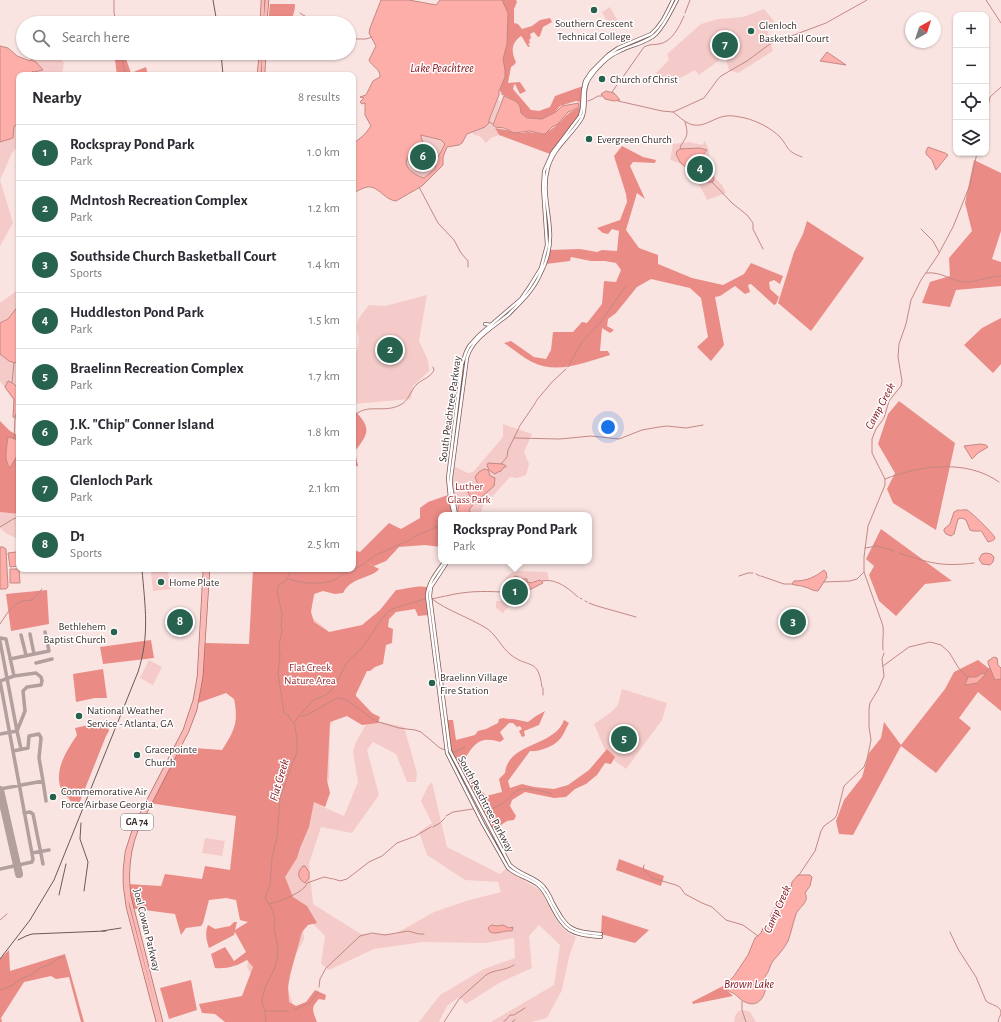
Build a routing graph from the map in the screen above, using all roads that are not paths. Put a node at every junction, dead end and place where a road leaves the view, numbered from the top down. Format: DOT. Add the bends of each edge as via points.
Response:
graph roads {
  1 [pos="263,0"];
  2 [pos="267,0"];
  3 [pos="673,0"];
  4 [pos="677,0"];
  5 [pos="262,16"];
  6 [pos="266,16"];
  7 [pos="260,60"];
  8 [pos="263,60"];
  9 [pos="259,72"];
  10 [pos="262,72"];
  11 [pos="584,93"];
  12 [pos="493,326"];
  13 [pos="489,332"];
  14 [pos="454,512"];
  15 [pos="443,564"];
  16 [pos="446,564"];
  17 [pos="206,572"];
  18 [pos="160,1022"];
  1 -- 5 [label="main road"];
  2 -- 6 [label="main road"];
  3 -- 11 [label="main road" via="655,31 618,48 603,59 588,77"];
  4 -- 11 [label="main road" via="656,33 609,57 589,79"];
  7 -- 9 [label="main road"];
  8 -- 10 [label="main road"];
  11 -- 12 [label="main road, South Peachtree Parkway" via="579,118 550,156 544,170 547,245 541,268 521,299"];
  11 -- 12 [label="main road, South Peachtree Parkway" via="584,114 548,166 546,188 550,231 546,264 526,296 514,310"];
  12 -- 13 [label="main road, South Peachtree Parkway"];
  12 -- 13 [label="main road"];
  12 -- 13 [label="main road" via="485,324"];
  13 -- 14 [label="main road, South Peachtree Parkway" via="469,346 462,364 448,478"];
  15 -- 16 [label="main road, South Peachtree Parkway" via="431,582 427,596 446,749 450,759 508,868 538,886 565,927 578,934 601,936 570,927 561,918 545,888 510,865 450,751 430,596 431,587"];
  17 -- 18 [label="main road, Joel Cowan Parkway / GA 74" via="198,685 190,719 178,748 133,832 125,870 128,907"];
}
